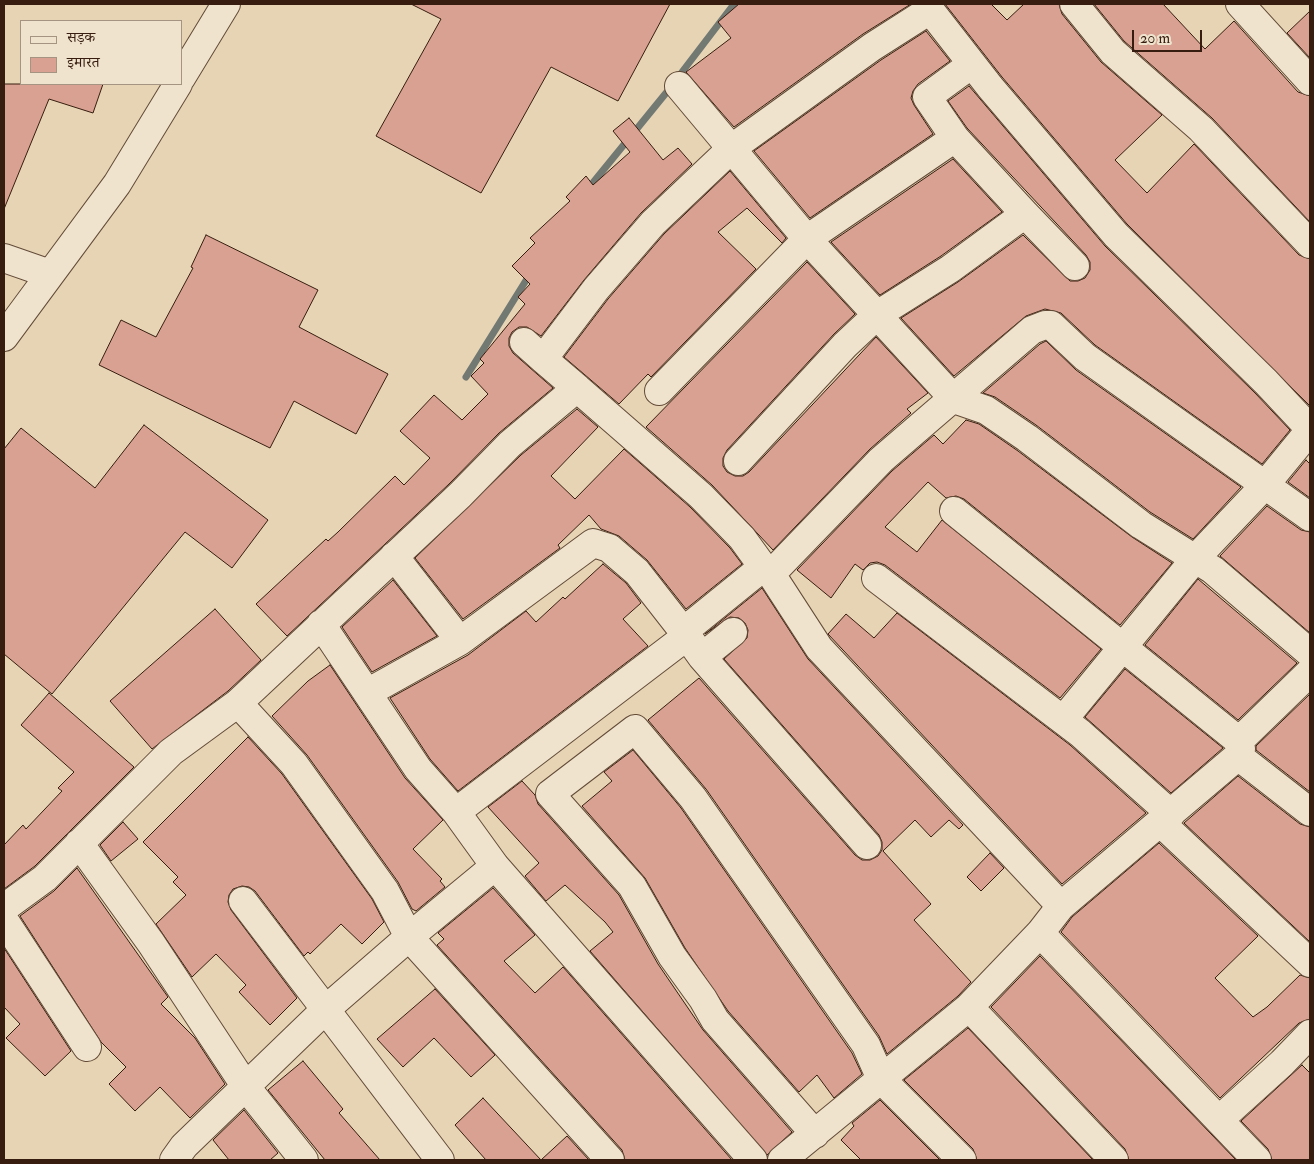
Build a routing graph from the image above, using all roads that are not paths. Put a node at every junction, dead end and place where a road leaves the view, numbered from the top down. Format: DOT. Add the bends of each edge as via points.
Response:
graph roads {
  1 [pos="226,4"];
  2 [pos="1074,4"];
  3 [pos="1240,4"];
  4 [pos="928,7"];
  5 [pos="972,64"];
  6 [pos="182,76"];
  7 [pos="1310,81"];
  8 [pos="177,85"];
  9 [pos="679,86"];
  10 [pos="956,138"];
  11 [pos="732,148"];
  12 [pos="1025,214"];
  13 [pos="808,239"];
  14 [pos="1310,244"];
  15 [pos="4,258"];
  16 [pos="1075,266"];
  17 [pos="50,274"];
  18 [pos="877,315"];
  19 [pos="4,336"];
  20 [pos="577,388"];
  21 [pos="659,391"];
  22 [pos="954,398"];
  23 [pos="1310,429"];
  24 [pos="738,461"];
  25 [pos="1264,485"];
  26 [pos="954,511"];
  27 [pos="1310,517"];
  28 [pos="394,556"];
  29 [pos="1194,560"];
  30 [pos="767,571"];
  31 [pos="876,578"];
  32 [pos="321,624"];
  33 [pos="733,632"];
  34 [pos="460,641"];
  35 [pos="691,641"];
  36 [pos="1124,646"];
  37 [pos="1310,653"];
  38 [pos="1310,672"];
  39 [pos="367,693"];
  40 [pos="238,703"];
  41 [pos="1063,720"];
  42 [pos="1239,749"];
  43 [pos="456,812"];
  44 [pos="1310,812"];
  45 [pos="1166,818"];
  46 [pos="79,843"];
  47 [pos="867,845"];
  48 [pos="495,866"];
  49 [pos="243,901"];
  50 [pos="1062,906"];
  51 [pos="4,908"];
  52 [pos="4,920"];
  53 [pos="1040,933"];
  54 [pos="409,937"];
  55 [pos="1305,947"];
  56 [pos="969,1007"];
  57 [pos="325,1010"];
  58 [pos="1310,1034"];
  59 [pos="87,1047"];
  60 [pos="881,1078"];
  61 [pos="246,1088"];
  62 [pos="1219,1120"];
  63 [pos="815,1134"];
  64 [pos="174,1160"];
  65 [pos="304,1160"];
  66 [pos="440,1160"];
  67 [pos="610,1160"];
  68 [pos="753,1160"];
  69 [pos="782,1160"];
  70 [pos="962,1160"];
  71 [pos="1114,1160"];
  72 [pos="1257,1160"];
  1 -- 6 [label="street"];
  2 -- 14 [label="street" via="1113,52 1201,129"];
  3 -- 7 [label="street"];
  4 -- 5 [label="street"];
  4 -- 11 [label="street"];
  5 -- 10 [label="street" via="927,97"];
  5 -- 23 [label="street" via="1116,235"];
  8 -- 17 [label="street" via="117,184"];
  9 -- 11 [label="street"];
  10 -- 12 [label="street"];
  10 -- 13 [label="street"];
  11 -- 13 [label="street"];
  11 -- 20 [label="street" via="653,223 596,288 533,351"];
  12 -- 16 [label="street"];
  12 -- 18 [label="street" via="950,269"];
  13 -- 18 [label="street"];
  13 -- 21 [label="street"];
  15 -- 17 [label="street"];
  17 -- 19 [label="street"];
  18 -- 22 [label="street"];
  18 -- 24 [label="street"];
  20 -- 28 [label="street" via="510,444"];
  20 -- 30 [label="street" via="701,496 742,538"];
  22 -- 25 [label="street" via="1032,330 1051,325 1085,357"];
  22 -- 29 [label="street" via="986,410 1141,525"];
  22 -- 30 [label="street" via="881,460"];
  23 -- 25 [label="street"];
  25 -- 27 [label="street"];
  25 -- 29 [label="street"];
  26 -- 36 [label="street"];
  28 -- 32 [label="street"];
  28 -- 34 [label="street"];
  29 -- 36 [label="street"];
  29 -- 37 [label="street" via="1213,570"];
  30 -- 35 [label="street"];
  30 -- 50 [label="street" via="818,648"];
  31 -- 41 [label="street"];
  32 -- 39 [label="street"];
  32 -- 40 [label="street"];
  33 -- 35 [label="street"];
  34 -- 35 [label="street" via="592,542 609,548 637,572"];
  34 -- 39 [label="street"];
  35 -- 43 [label="street"];
  35 -- 47 [label="street"];
  36 -- 41 [label="street"];
  36 -- 42 [label="street"];
  38 -- 42 [label="street"];
  39 -- 43 [label="street" via="418,769"];
  40 -- 46 [label="street" via="171,752"];
  40 -- 54 [label="street" via="294,764 386,891"];
  41 -- 45 [label="street" via="1124,770"];
  42 -- 44 [label="street"];
  42 -- 45 [label="street"];
  43 -- 48 [label="street"];
  45 -- 50 [label="street"];
  45 -- 55 [label="street"];
  46 -- 51 [label="street" via="45,878"];
  46 -- 61 [label="street" via="151,943"];
  48 -- 54 [label="street"];
  48 -- 68 [label="street"];
  49 -- 57 [label="street"];
  50 -- 53 [label="street"];
  52 -- 59 [label="street"];
  53 -- 56 [label="street"];
  53 -- 62 [label="street"];
  54 -- 57 [label="street"];
  54 -- 67 [label="street"];
  56 -- 60 [label="street"];
  56 -- 71 [label="street"];
  57 -- 61 [label="street"];
  57 -- 66 [label="street"];
  58 -- 62 [label="street"];
  60 -- 63 [label="street"];
  60 -- 63 [label="street" via="866,1045 693,798 635,729 550,794 632,886 672,956 715,1020"];
  60 -- 70 [label="street"];
  61 -- 64 [label="street" via="184,1146"];
  61 -- 65 [label="street"];
  62 -- 72 [label="street"];
  63 -- 69 [label="street"];
}
